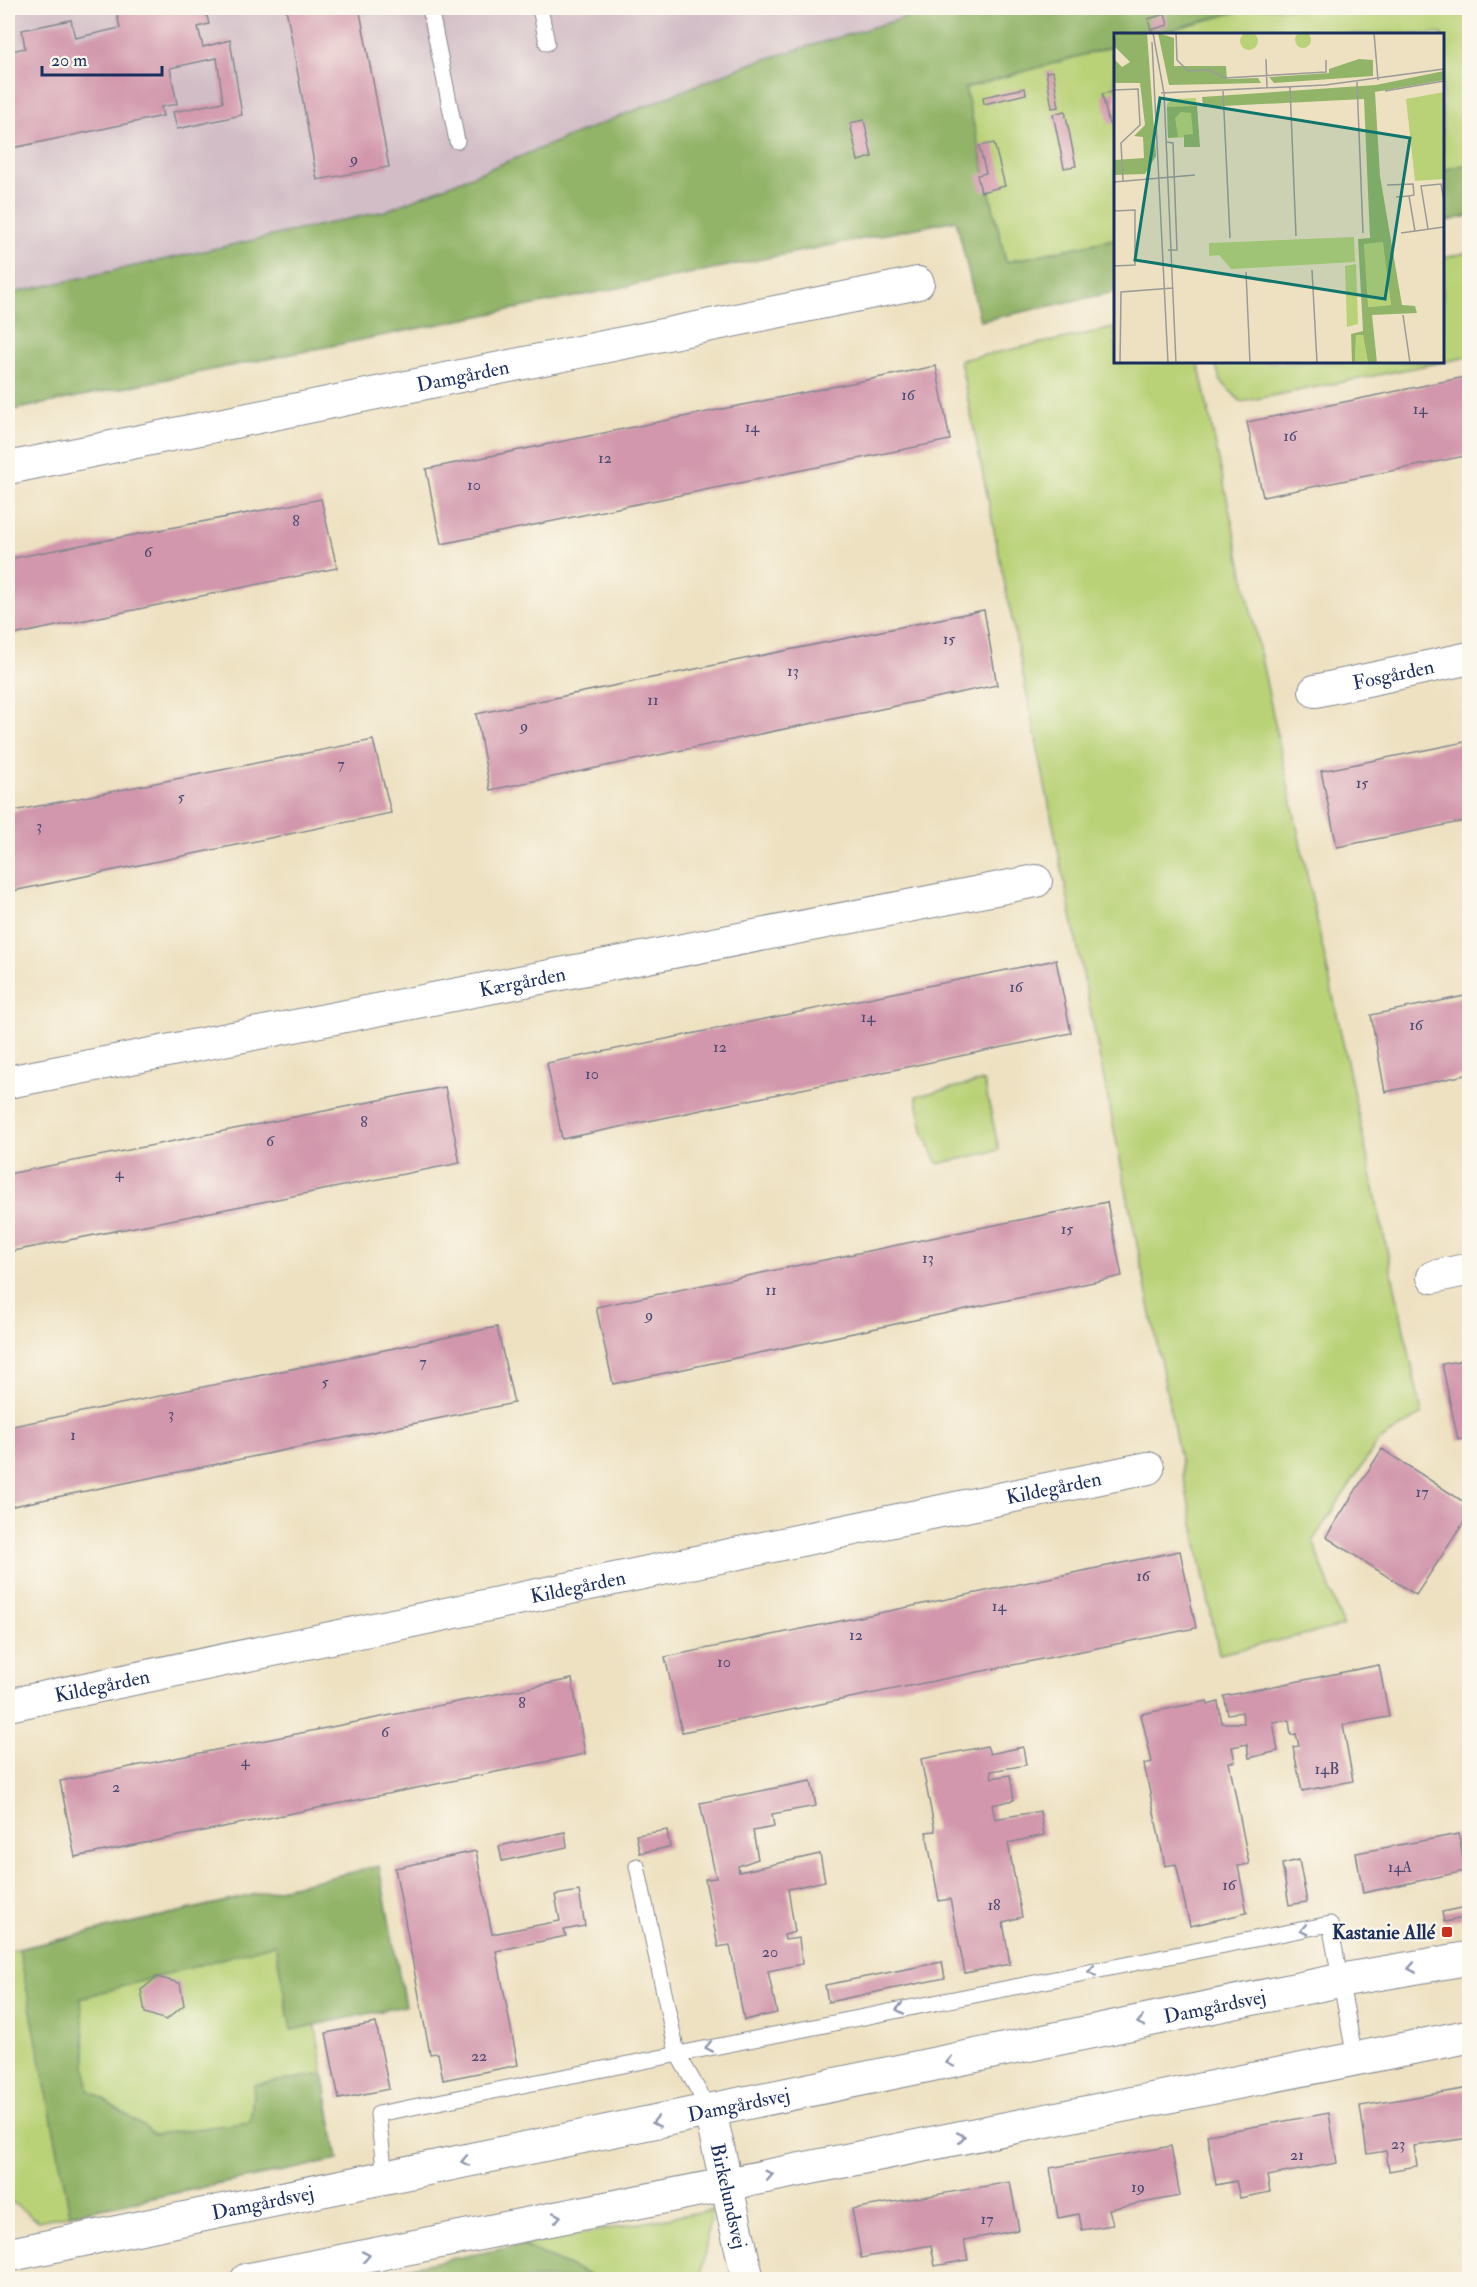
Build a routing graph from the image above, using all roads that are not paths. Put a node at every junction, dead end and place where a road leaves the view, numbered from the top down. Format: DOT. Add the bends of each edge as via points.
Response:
graph roads {
  1 [pos="430,8"];
  2 [pos="540,8"];
  3 [pos="547,43"];
  4 [pos="457,141"];
  5 [pos="918,283"];
  6 [pos="8,468"];
  7 [pos="1470,658"];
  8 [pos="1315,691"];
  9 [pos="1036,881"];
  10 [pos="8,1082"];
  11 [pos="1470,1269"];
  12 [pos="1433,1277"];
  13 [pos="1148,1468"];
  14 [pos="8,1705"];
  15 [pos="637,1866"];
  16 [pos="1470,1958"];
  17 [pos="1342,1980"];
  18 [pos="1470,2036"];
  19 [pos="677,2053"];
  20 [pos="1355,2058"];
  21 [pos="710,2111"];
  22 [pos="385,2177"];
  23 [pos="728,2183"];
  24 [pos="8,2255"];
  25 [pos="247,2280"];
  26 [pos="748,2280"];
  1 -- 4 [label="lane"];
  2 -- 3 [label="lane"];
  5 -- 6 [label="street, Damgården"];
  7 -- 8 [label="street, Fosgården"];
  9 -- 10 [label="street, Kærgården"];
  11 -- 12 [label="street"];
  13 -- 14 [label="street, Kildegården"];
  15 -- 19 [label="lane"];
  16 -- 17 [label="street, Damgårdsvej, one-way"];
  17 -- 19 [label="lane, one-way" via="1330,1924"];
  17 -- 20 [label="lane"];
  17 -- 21 [label="street, Damgårdsvej, one-way"];
  18 -- 20 [label="street"];
  19 -- 21 [label="lane"];
  19 -- 22 [label="lane" via="378,2114"];
  23 -- 20 [label="street, one-way"];
  21 -- 22 [label="street, Damgårdsvej, one-way"];
  21 -- 23 [label="street, Birkelundsvej"];
  22 -- 24 [label="street, Damgårdsvej"];
  25 -- 23 [label="street, one-way"];
  23 -- 26 [label="street, Birkelundsvej"];
}
